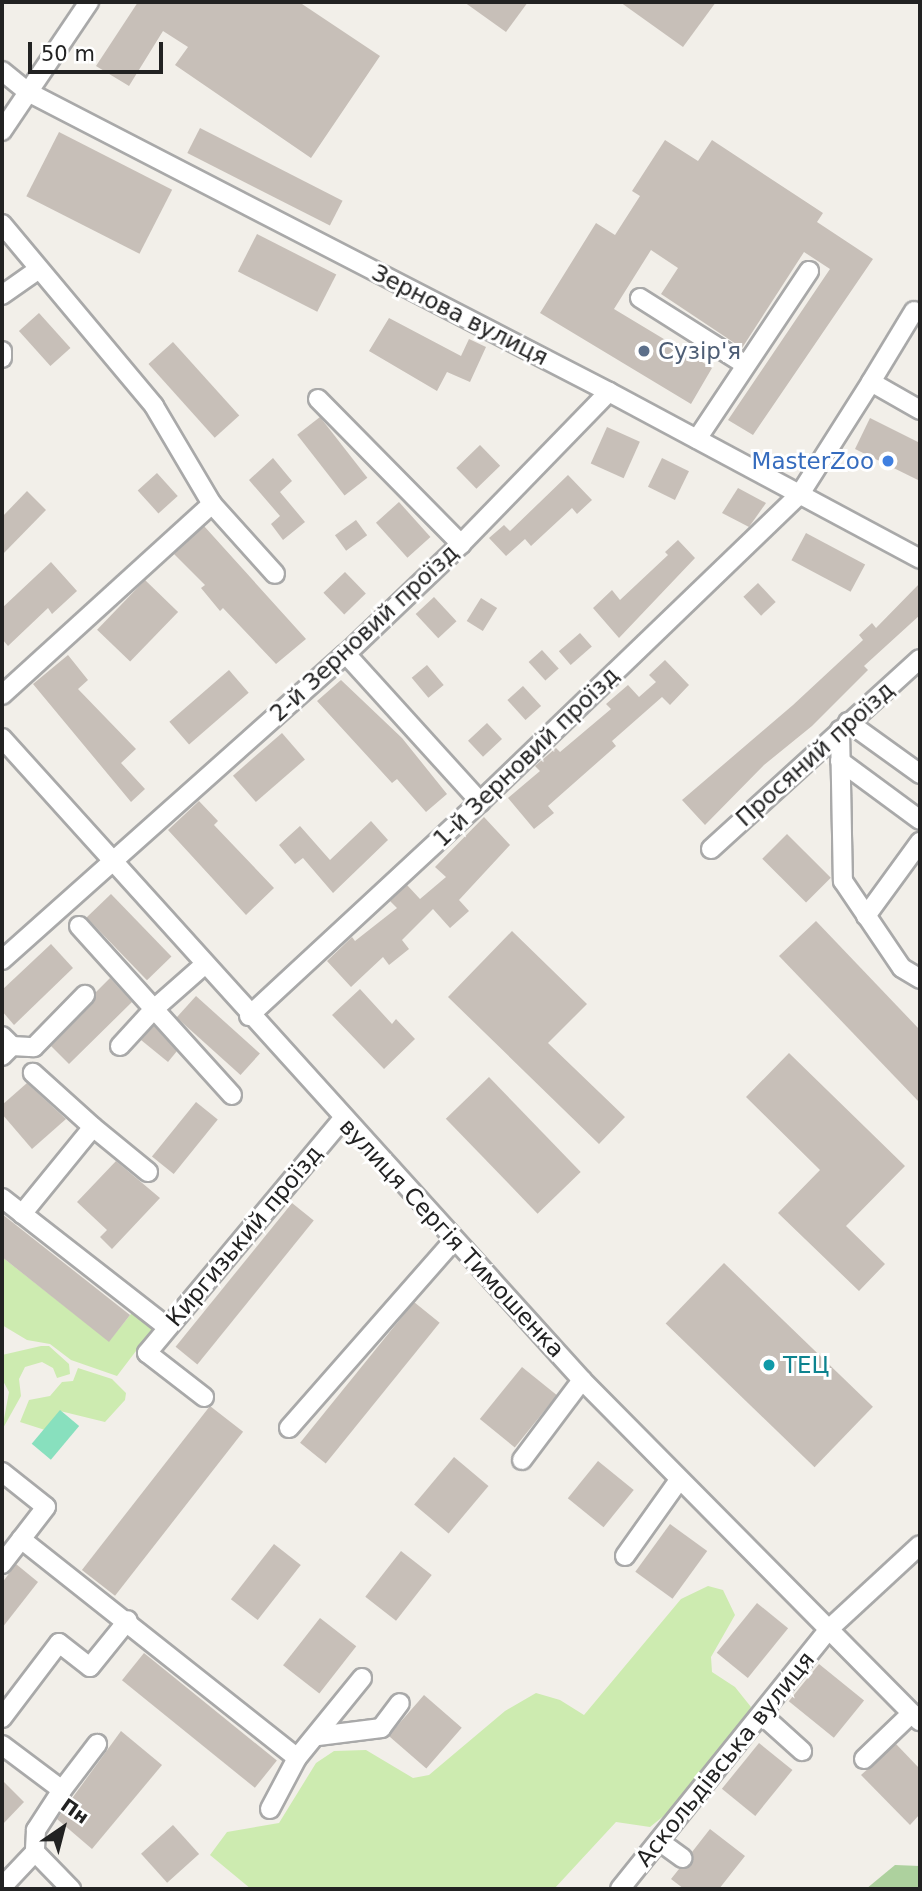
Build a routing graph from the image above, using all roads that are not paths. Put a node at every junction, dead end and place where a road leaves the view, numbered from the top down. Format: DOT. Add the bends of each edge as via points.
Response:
graph roads {
  1 [pos="89,2"];
  2 [pos="2,71"];
  3 [pos="28,92"];
  4 [pos="2,131"];
  5 [pos="2,224"];
  6 [pos="39,269"];
  7 [pos="809,271"];
  8 [pos="2,295"];
  9 [pos="640,298"];
  10 [pos="918,308"];
  11 [pos="2,351"];
  12 [pos="2,358"];
  13 [pos="746,365"];
  14 [pos="871,382"];
  15 [pos="609,392"];
  16 [pos="318,400"];
  17 [pos="920,410"];
  18 [pos="697,439"];
  19 [pos="800,494"];
  20 [pos="212,504"];
  21 [pos="461,544"];
  22 [pos="920,559"];
  23 [pos="275,574"];
  24 [pos="346,653"];
  25 [pos="920,659"];
  26 [pos="2,695"];
  27 [pos="844,726"];
  28 [pos="2,738"];
  29 [pos="840,761"];
  30 [pos="920,774"];
  31 [pos="480,802"];
  32 [pos="920,820"];
  33 [pos="920,842"];
  34 [pos="711,849"];
  35 [pos="108,861"];
  36 [pos="866,916"];
  37 [pos="79,926"];
  38 [pos="2,960"];
  39 [pos="203,966"];
  40 [pos="920,979"];
  41 [pos="85,995"];
  42 [pos="154,1009"];
  43 [pos="249,1016"];
  44 [pos="5,1046"];
  45 [pos="120,1046"];
  46 [pos="33,1073"];
  47 [pos="232,1095"];
  48 [pos="342,1120"];
  49 [pos="93,1127"];
  50 [pos="148,1172"];
  51 [pos="2,1198"];
  52 [pos="22,1214"];
  53 [pos="454,1240"];
  54 [pos="167,1327"];
  55 [pos="582,1380"];
  56 [pos="204,1397"];
  57 [pos="289,1428"];
  58 [pos="522,1460"];
  59 [pos="2,1472"];
  60 [pos="679,1480"];
  61 [pos="21,1539"];
  62 [pos="920,1545"];
  63 [pos="625,1556"];
  64 [pos="2,1564"];
  65 [pos="128,1620"];
  66 [pos="830,1628"];
  67 [pos="362,1678"];
  68 [pos="400,1703"];
  69 [pos="762,1715"];
  70 [pos="916,1717"];
  71 [pos="2,1718"];
  72 [pos="318,1736"];
  73 [pos="97,1744"];
  74 [pos="2,1745"];
  75 [pos="802,1751"];
  76 [pos="298,1758"];
  77 [pos="864,1759"];
  78 [pos="62,1790"];
  79 [pos="270,1809"];
  80 [pos="659,1841"];
  81 [pos="35,1853"];
  82 [pos="682,1858"];
  83 [pos="2,1887"];
  84 [pos="71,1889"];
  85 [pos="620,1889"];
  1 -- 3 [label="street"];
  2 -- 3 [label="street, Зернова вулиця"];
  3 -- 4 [label="street"];
  3 -- 15 [label="street, Зернова вулиця"];
  5 -- 6 [label="street"];
  6 -- 8 [label="street"];
  6 -- 20 [label="street" via="154,406"];
  7 -- 13 [label="street"];
  9 -- 13 [label="street"];
  10 -- 14 [label="street, 1-й Зерновий проїзд"];
  11 -- 12 [label="street"];
  13 -- 18 [label="street"];
  14 -- 17 [label="street"];
  14 -- 19 [label="street, 1-й Зерновий проїзд"];
  15 -- 18 [label="street, Зернова вулиця"];
  15 -- 21 [label="street, 2-й Зерновий проїзд"];
  16 -- 21 [label="street"];
  18 -- 19 [label="street, Зернова вулиця"];
  19 -- 22 [label="street, Зернова вулиця"];
  19 -- 31 [label="street, 1-й Зерновий проїзд"];
  20 -- 23 [label="street"];
  20 -- 26 [label="street"];
  21 -- 24 [label="street, 2-й Зерновий проїзд"];
  24 -- 31 [label="street"];
  24 -- 35 [label="street, 2-й Зерновий проїзд"];
  25 -- 27 [label="street, Просяний проїзд"];
  27 -- 29 [label="street"];
  27 -- 30 [label="street"];
  27 -- 34 [label="street, Просяний проїзд"];
  28 -- 35 [label="street, вулиця Сергія Тимошенка"];
  29 -- 32 [label="street"];
  29 -- 36 [label="street" via="843,881"];
  31 -- 43 [label="street, 1-й Зерновий проїзд"];
  33 -- 36 [label="street"];
  35 -- 38 [label="street, 2-й Зерновий проїзд"];
  35 -- 39 [label="street, вулиця Сергія Тимошенка"];
  36 -- 40 [label="street" via="902,968"];
  37 -- 42 [label="street"];
  39 -- 42 [label="street"];
  39 -- 43 [label="street, вулиця Сергія Тимошенка"];
  41 -- 44 [label="street" via="34,1047"];
  42 -- 45 [label="street"];
  42 -- 47 [label="street"];
  43 -- 48 [label="street, вулиця Сергія Тимошенка"];
  46 -- 49 [label="street"];
  48 -- 53 [label="street, вулиця Сергія Тимошенка"];
  48 -- 54 [label="street, Киргизький проїзд"];
  49 -- 50 [label="street"];
  49 -- 52 [label="street"];
  51 -- 52 [label="street"];
  52 -- 54 [label="street"];
  53 -- 55 [label="street, вулиця Сергія Тимошенка"];
  53 -- 57 [label="street"];
  54 -- 56 [label="street, Киргизький проїзд" via="147,1353"];
  55 -- 58 [label="street"];
  55 -- 60 [label="street, вулиця Сергія Тимошенка"];
  59 -- 61 [label="street" via="46,1507"];
  60 -- 63 [label="street"];
  60 -- 66 [label="street, вулиця Сергія Тимошенка"];
  61 -- 64 [label="street"];
  61 -- 65 [label="street"];
  62 -- 66 [label="street, Аскольдівська вулиця"];
  65 -- 71 [label="street" via="90,1667 59,1643"];
  65 -- 76 [label="street"];
  66 -- 69 [label="street, Аскольдівська вулиця"];
  66 -- 70 [label="street, вулиця Сергія Тимошенка"];
  67 -- 72 [label="street"];
  68 -- 72 [label="street" via="381,1728"];
  69 -- 75 [label="street"];
  69 -- 80 [label="street, Аскольдівська вулиця"];
  70 -- 77 [label="street"];
  72 -- 76 [label="street"];
  73 -- 78 [label="street"];
  74 -- 78 [label="street"];
  76 -- 79 [label="street"];
  78 -- 81 [label="street" via="36,1830"];
  80 -- 82 [label="street"];
  80 -- 85 [label="street, Аскольдівська вулиця"];
  81 -- 83 [label="street"];
  81 -- 84 [label="street"];
}
